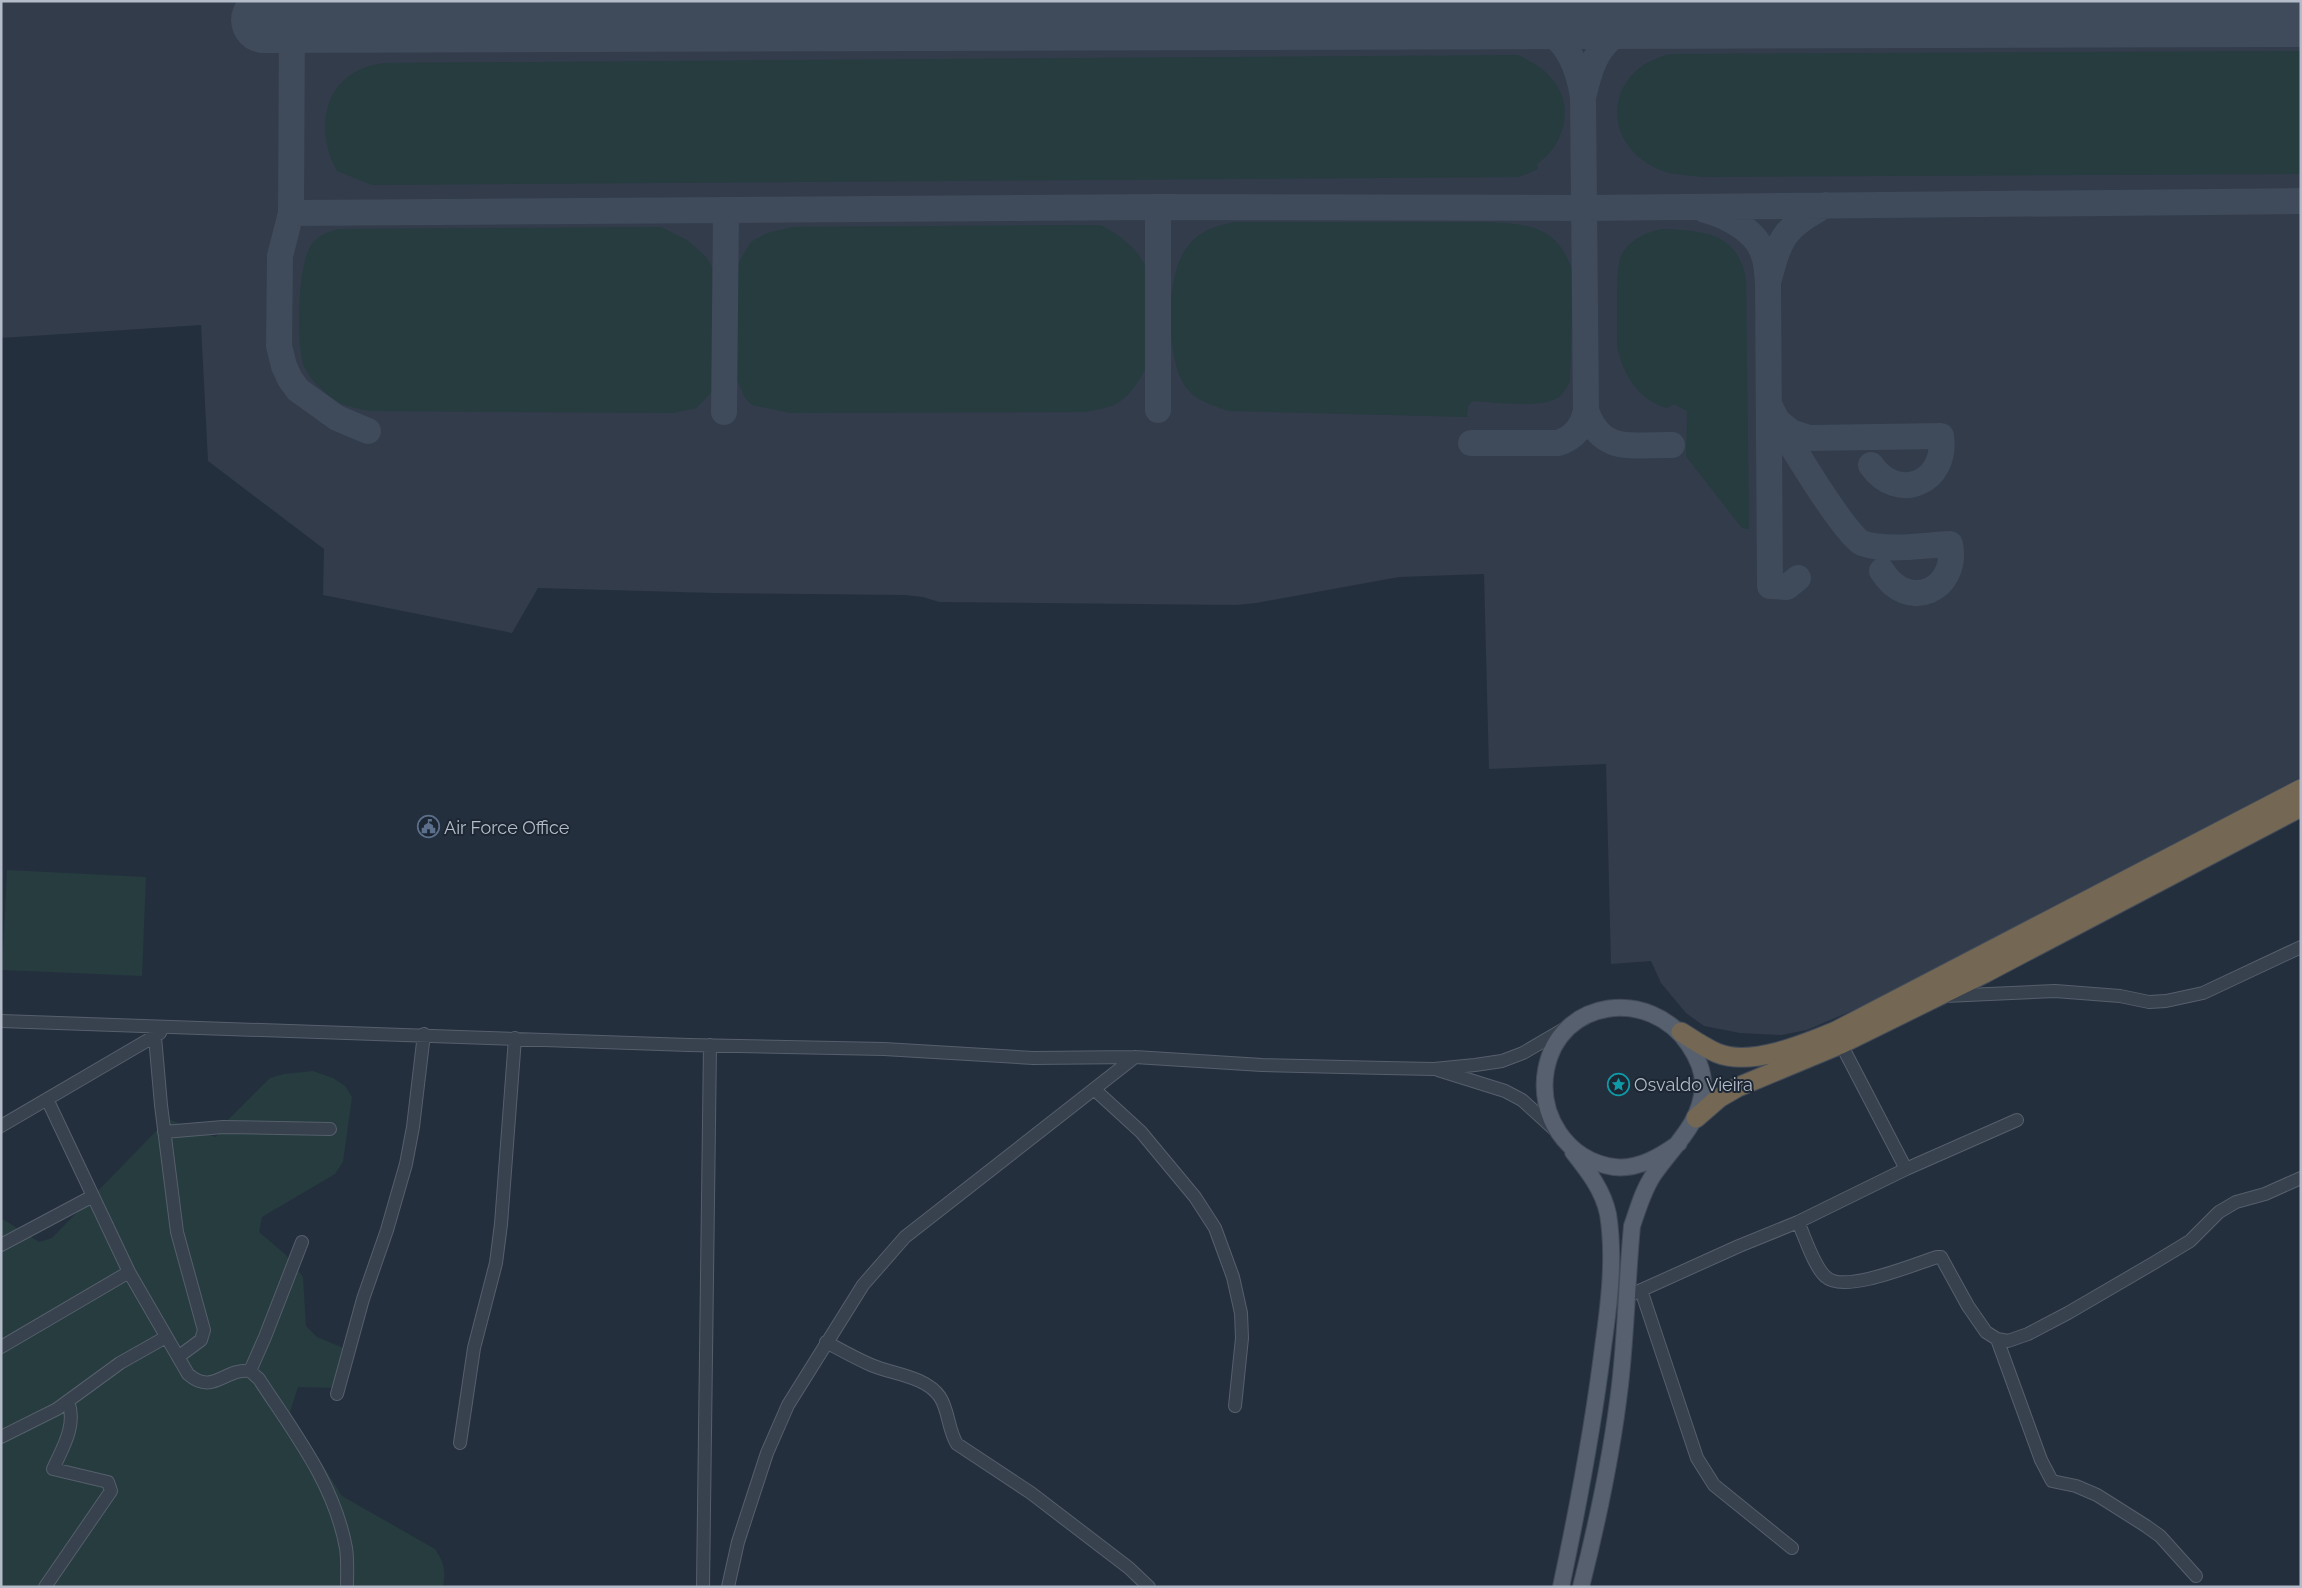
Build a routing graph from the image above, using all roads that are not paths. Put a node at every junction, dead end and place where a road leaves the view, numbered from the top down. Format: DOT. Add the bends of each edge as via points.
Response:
graph roads {
  1 [pos="2301,789"];
  2 [pos="2301,807"];
  3 [pos="2301,947"];
  4 [pos="1938,996"];
  5 [pos="1,1021"];
  6 [pos="168,1026"];
  7 [pos="1570,1026"];
  8 [pos="1681,1032"];
  9 [pos="424,1034"];
  10 [pos="155,1037"];
  11 [pos="515,1038"];
  12 [pos="1841,1044"];
  13 [pos="710,1045"];
  14 [pos="1136,1057"];
  15 [pos="1434,1068"];
  16 [pos="1094,1089"];
  17 [pos="47,1099"];
  18 [pos="1696,1118"];
  19 [pos="2017,1120"];
  20 [pos="1,1126"];
  21 [pos="330,1129"];
  22 [pos="1557,1131"];
  23 [pos="164,1132"];
  24 [pos="1679,1143"];
  25 [pos="1568,1144"];
  26 [pos="1906,1170"];
  27 [pos="2301,1178"];
  28 [pos="93,1196"];
  29 [pos="1798,1222"];
  30 [pos="302,1242"];
  31 [pos="1,1245"];
  32 [pos="129,1272"];
  33 [pos="1641,1290"];
  34 [pos="1626,1297"];
  35 [pos="166,1338"];
  36 [pos="1996,1339"];
  37 [pos="826,1342"];
  38 [pos="1,1347"];
  39 [pos="178,1357"];
  40 [pos="250,1371"];
  41 [pos="337,1394"];
  42 [pos="68,1401"];
  43 [pos="1235,1406"];
  44 [pos="1,1437"];
  45 [pos="460,1443"];
  46 [pos="1792,1548"];
  47 [pos="2196,1576"];
  48 [pos="45,1587"];
  49 [pos="348,1587"];
  50 [pos="703,1587"];
  51 [pos="728,1587"];
  52 [pos="1149,1587"];
  53 [pos="1561,1587"];
  54 [pos="1581,1587"];
  1 -- 8 [label="highway" via="1819,1038 1776,1052 1734,1057 1718,1053"];
  2 -- 4 [label="highway"];
  3 -- 4 [label="street" via="2203,993 2166,1001 2149,1002 2120,996 2055,991"];
  4 -- 12 [label="highway"];
  5 -- 6 [label="street"];
  6 -- 9 [label="street"];
  6 -- 10 [label="street"];
  7 -- 8 [label="main road" via="1603,1009 1628,1008 1653,1013"];
  7 -- 15 [label="street" via="1523,1054 1502,1061"];
  7 -- 22 [label="main road" via="1548,1059 1543,1086 1545,1104"];
  8 -- 18 [label="main road" via="1695,1053 1703,1086"];
  9 -- 11 [label="street"];
  9 -- 41 [label="street" via="406,1164"];
  10 -- 17 [label="street"];
  10 -- 23 [label="street"];
  11 -- 13 [label="street"];
  11 -- 45 [label="street" via="496,1263 474,1348"];
  12 -- 18 [label="highway" via="1738,1086"];
  12 -- 26 [label="street"];
  13 -- 14 [label="street" via="920,1050 1033,1058"];
  13 -- 50 [label="street"];
  14 -- 15 [label="street" via="1262,1065"];
  14 -- 16 [label="street"];
  15 -- 22 [label="street" via="1522,1100"];
  16 -- 37 [label="street" via="905,1237 863,1285"];
  16 -- 43 [label="street" via="1141,1132 1195,1197 1215,1228 1233,1277 1241,1313 1242,1338"];
  17 -- 20 [label="street"];
  17 -- 28 [label="street"];
  18 -- 24 [label="main road"];
  19 -- 26 [label="street"];
  21 -- 23 [label="street" via="223,1127"];
  22 -- 25 [label="main road"];
  23 -- 39 [label="street" via="177,1232 204,1330 201,1340"];
  24 -- 25 [label="main road" via="1658,1158 1614,1167 1585,1157"];
  24 -- 34 [label="main road" via="1653,1176 1639,1204 1632,1226"];
  25 -- 53 [label="main road" via="1592,1176 1608,1213 1610,1265 1597,1401"];
  26 -- 29 [label="street"];
  27 -- 36 [label="street" via="2265,1194 2236,1202 2219,1212 2190,1241 2028,1334 2008,1341"];
  28 -- 31 [label="street"];
  28 -- 32 [label="street"];
  29 -- 33 [label="street"];
  29 -- 36 [label="street" via="1820,1270 1830,1280 1872,1279 1941,1257 1968,1306 1986,1332"];
  30 -- 40 [label="street"];
  32 -- 35 [label="street"];
  32 -- 38 [label="street"];
  33 -- 34 [label="street"];
  33 -- 46 [label="street" via="1697,1458 1714,1485"];
  34 -- 54 [label="main road" via="1614,1435 1602,1505"];
  35 -- 39 [label="street"];
  35 -- 42 [label="street" via="120,1363"];
  36 -- 47 [label="street" via="2040,1460 2052,1481 2097,1495 2146,1526 2160,1536"];
  37 -- 51 [label="street" via="788,1405 766,1453 738,1542"];
  37 -- 52 [label="street" via="931,1389 942,1401 957,1444 1030,1493 1129,1568"];
  39 -- 40 [label="street" via="188,1374 204,1383 236,1372"];
  40 -- 49 [label="street" via="308,1453 328,1489 344,1542"];
  42 -- 44 [label="street"];
  42 -- 48 [label="street" via="72,1415 70,1429 53,1469 108,1482 111,1491"];
}
